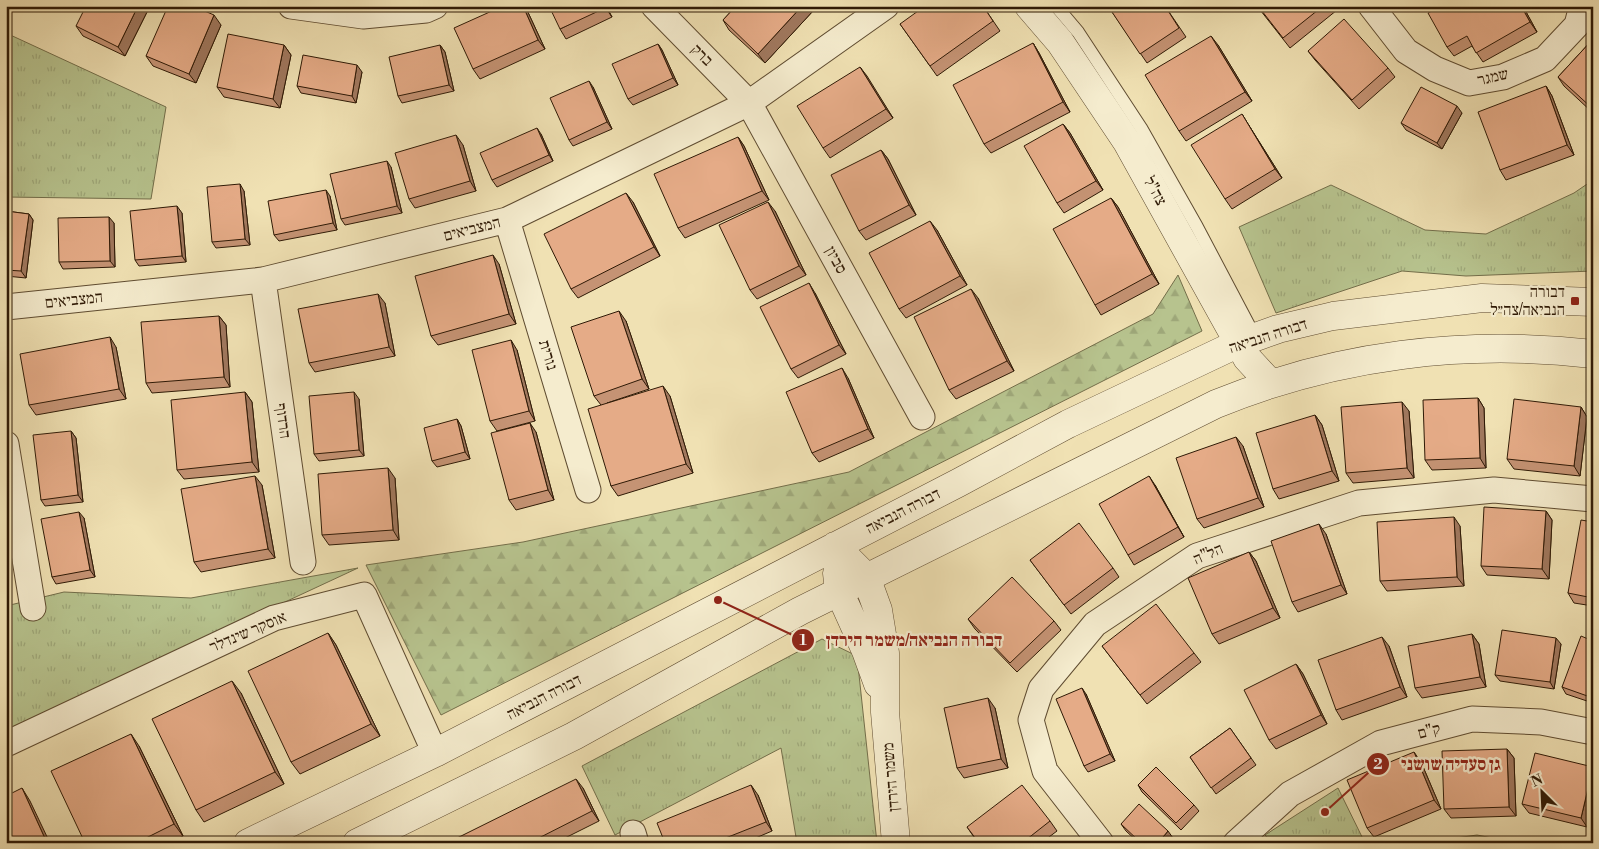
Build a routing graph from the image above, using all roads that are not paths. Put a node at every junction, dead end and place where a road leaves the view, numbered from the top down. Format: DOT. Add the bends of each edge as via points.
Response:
graph roads {
  1 [pos="291,6"];
  2 [pos="434,6"];
  3 [pos="654,6"];
  4 [pos="886,6"];
  5 [pos="1029,6"];
  6 [pos="1056,6"];
  7 [pos="1371,6"];
  8 [pos="1582,6"];
  9 [pos="749,103"];
  10 [pos="507,220"];
  11 [pos="263,280"];
  12 [pos="1593,302"];
  13 [pos="6,308"];
  14 [pos="1247,340"];
  15 [pos="1593,354"];
  16 [pos="1270,383"];
  17 [pos="922,417"];
  18 [pos="6,444"];
  19 [pos="588,490"];
  20 [pos="1593,499"];
  21 [pos="836,546"];
  22 [pos="303,562"];
  23 [pos="866,577"];
  24 [pos="839,591"];
  25 [pos="32,608"];
  26 [pos="885,712"];
  27 [pos="1593,732"];
  28 [pos="6,744"];
  29 [pos="435,753"];
  30 [pos="248,843"];
  31 [pos="357,843"];
  32 [pos="896,843"];
  33 [pos="1101,843"];
  34 [pos="1236,843"];
  1 -- 2 [label="street" via="363,16 426,10"];
  3 -- 9 [label="street, ברק"];
  4 -- 9 [label="street, המצביאים"];
  5 -- 14 [label="street, צה\"ל" via="1060,42 1128,142"];
  6 -- 14 [label="lane, צה\"ל" via="1078,32 1141,128 1197,227"];
  7 -- 8 [label="street, שמגר" via="1406,51 1435,69 1469,82 1503,78 1545,59 1577,25"];
  9 -- 10 [label="street, המצביאים"];
  9 -- 17 [label="street, סביון"];
  10 -- 11 [label="street, המצביאים"];
  10 -- 19 [label="street, נורית"];
  11 -- 13 [label="street, המצביאים"];
  11 -- 22 [label="street, הרדוף"];
  12 -- 14 [label="street, דבורה הנביאה" via="1482,298 1333,316"];
  14 -- 16 [label="street, צה\"ל" via="1253,366"];
  14 -- 21 [label="street, דבורה הנביאה" via="1068,424"];
  15 -- 16 [label="street" via="1552,349 1441,350 1369,359"];
  16 -- 23 [label="street" via="1216,404"];
  18 -- 25 [label="street"];
  20 -- 33 [label="street, הל\"ה" via="1494,490 1359,503 1197,556 1095,624 1041,689 1031,720 1045,772"];
  21 -- 23 [label="street, משמר הירדן"];
  21 -- 24 [label="street, משמר הירדן"];
  21 -- 29 [label="street, דבורה הנביאה"];
  23 -- 24 [label="street"];
  23 -- 26 [label="street, משמר הירדן" via="878,610 885,653"];
  24 -- 26 [label="street, משמר הירדן" via="878,682"];
  24 -- 31 [label="street" via="574,736"];
  26 -- 32 [label="street, משמר הירדן"];
  27 -- 34 [label="street, ק\"ם" via="1541,722 1472,719 1381,743 1290,794"];
  28 -- 29 [label="street, אוסקר שינדלר" via="274,618 364,595"];
  29 -- 30 [label="street, דבורה הנביאה"];
}
